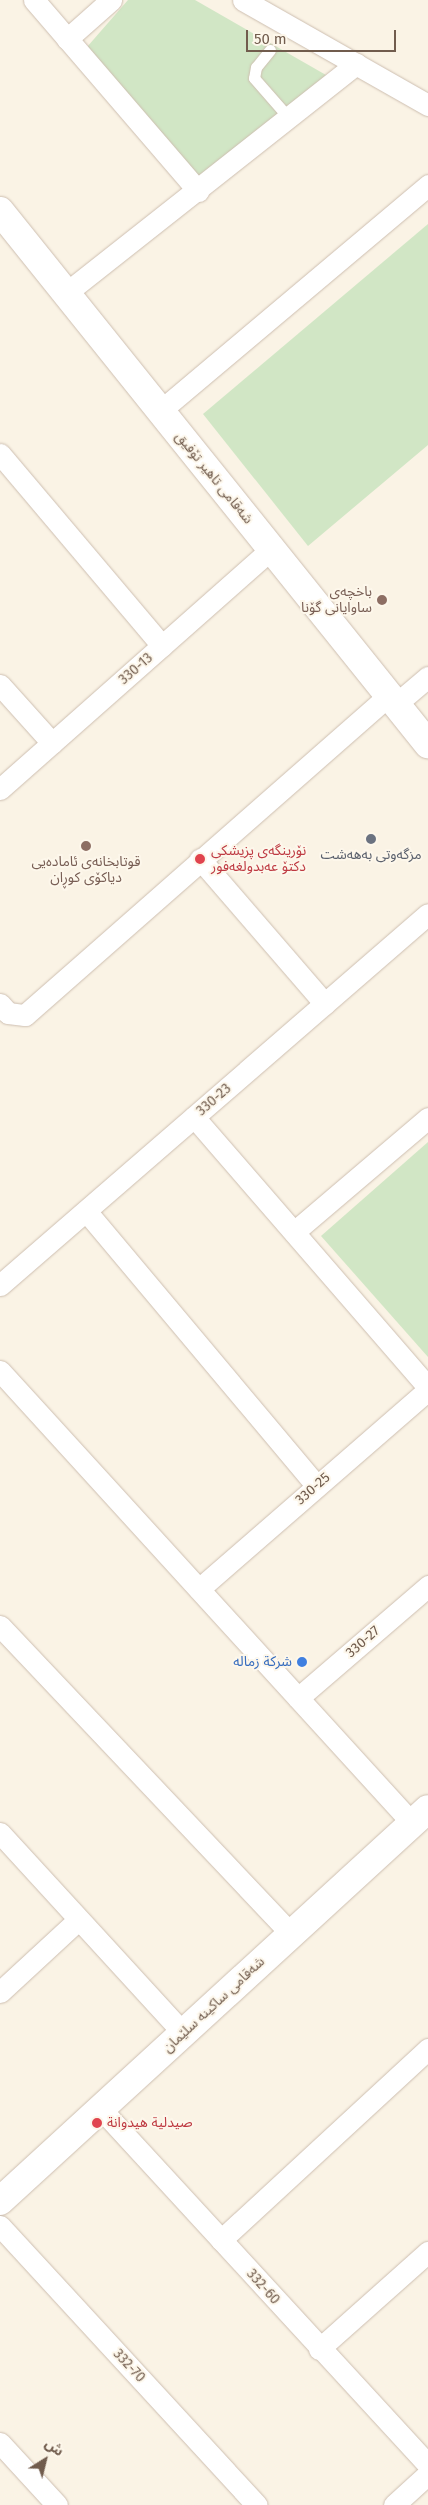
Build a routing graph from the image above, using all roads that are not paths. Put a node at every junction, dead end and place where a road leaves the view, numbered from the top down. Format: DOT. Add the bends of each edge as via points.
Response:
graph roads {
  1 [pos="34,0"];
  2 [pos="111,0"];
  3 [pos="243,0"];
  4 [pos="67,38"];
  5 [pos="270,50"];
  6 [pos="356,64"];
  7 [pos="428,105"];
  8 [pos="289,118"];
  9 [pos="428,185"];
  10 [pos="198,191"];
  11 [pos="0,211"];
  12 [pos="66,293"];
  13 [pos="160,411"];
  14 [pos="0,454"];
  15 [pos="271,549"];
  16 [pos="162,646"];
  17 [pos="428,677"];
  18 [pos="0,685"];
  19 [pos="392,700"];
  20 [pos="52,743"];
  21 [pos="428,744"];
  22 [pos="0,789"];
  23 [pos="200,859"];
  24 [pos="428,914"];
  25 [pos="0,1004"];
  26 [pos="325,1004"];
  27 [pos="194,1117"];
  28 [pos="428,1118"];
  29 [pos="86,1211"];
  30 [pos="294,1232"];
  31 [pos="0,1285"];
  32 [pos="3,1380"];
  33 [pos="428,1389"];
  34 [pos="317,1486"];
  35 [pos="428,1586"];
  36 [pos="199,1589"];
  37 [pos="0,1626"];
  38 [pos="298,1698"];
  39 [pos="420,1816"];
  40 [pos="0,1833"];
  41 [pos="78,1920"];
  42 [pos="291,1934"];
  43 [pos="0,1992"];
  44 [pos="183,2034"];
  45 [pos="428,2049"];
  46 [pos="100,2109"];
  47 [pos="0,2201"];
  48 [pos="0,2226"];
  49 [pos="220,2240"];
  50 [pos="428,2252"];
  51 [pos="319,2349"];
  52 [pos="0,2443"];
  53 [pos="428,2464"];
  54 [pos="428,2474"];
  55 [pos="57,2505"];
  56 [pos="257,2505"];
  57 [pos="394,2505"];
  1 -- 4 [label="street"];
  2 -- 4 [label="street"];
  3 -- 6 [label="street"];
  4 -- 10 [label="street"];
  5 -- 8 [label="lane" via="256,67 254,78"];
  6 -- 7 [label="street"];
  6 -- 8 [label="street"];
  8 -- 10 [label="street"];
  9 -- 13 [label="street"];
  10 -- 12 [label="street"];
  11 -- 12 [label="street, شەقامی تاهیر تۆفیق"];
  12 -- 13 [label="street, شەقامی تاهیر تۆفیق"];
  13 -- 15 [label="street, شەقامی تاهیر تۆفیق"];
  14 -- 16 [label="street"];
  15 -- 16 [label="street, 330-13"];
  15 -- 19 [label="street, شەقامی تاهیر تۆفیق"];
  16 -- 20 [label="street, 330-13"];
  17 -- 19 [label="street"];
  18 -- 20 [label="street"];
  19 -- 21 [label="street, شەقامی تاهیر تۆفیق"];
  19 -- 23 [label="street"];
  20 -- 22 [label="street, 330-13"];
  23 -- 25 [label="street" via="26,1015 8,1013"];
  23 -- 26 [label="street"];
  24 -- 26 [label="street, 330-23"];
  26 -- 27 [label="street, 330-23"];
  27 -- 29 [label="street, 330-23"];
  27 -- 30 [label="street"];
  28 -- 30 [label="street"];
  29 -- 31 [label="street, 330-23"];
  29 -- 34 [label="street"];
  30 -- 33 [label="street"];
  32 -- 36 [label="street"];
  33 -- 34 [label="street, 330-25"];
  34 -- 36 [label="street, 330-25"];
  35 -- 38 [label="street, 330-27"];
  36 -- 38 [label="street"];
  37 -- 42 [label="street"];
  38 -- 39 [label="street"];
  39 -- 42 [label="street, شەقامی ساکینە سلێمان"];
  40 -- 41 [label="street"];
  41 -- 43 [label="street"];
  41 -- 44 [label="street"];
  42 -- 44 [label="street, شەقامی ساکینە سلێمان"];
  44 -- 46 [label="street, شەقامی ساکینە سلێمان"];
  45 -- 49 [label="street"];
  46 -- 47 [label="street, شەقامی ساکینە سلێمان"];
  46 -- 49 [label="street, 332-60"];
  48 -- 56 [label="street, 332-70"];
  49 -- 51 [label="street, 332-60"];
  50 -- 51 [label="street"];
  51 -- 53 [label="street, 332-60"];
  52 -- 55 [label="street"];
  54 -- 57 [label="street"];
}
